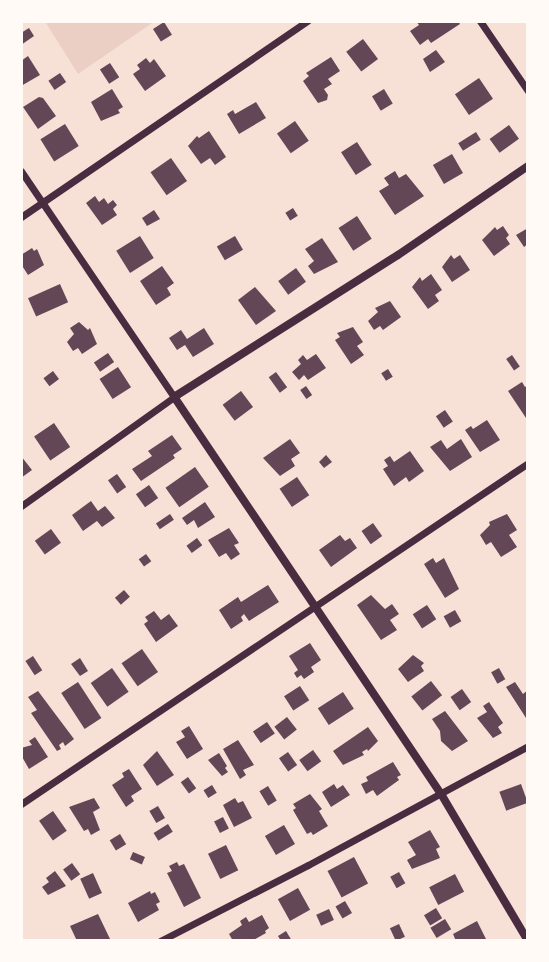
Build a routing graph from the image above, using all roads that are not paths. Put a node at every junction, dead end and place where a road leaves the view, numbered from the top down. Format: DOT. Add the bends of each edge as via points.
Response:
graph roads {
  1 [pos="307,21"];
  2 [pos="480,21"];
  3 [pos="528,91"];
  4 [pos="528,166"];
  5 [pos="21,171"];
  6 [pos="42,202"];
  7 [pos="21,217"];
  8 [pos="174,397"];
  9 [pos="528,463"];
  10 [pos="21,506"];
  11 [pos="314,604"];
  12 [pos="528,746"];
  13 [pos="442,794"];
  14 [pos="21,804"];
  15 [pos="160,941"];
  16 [pos="527,941"];
  1 -- 6 [label="street"];
  2 -- 3 [label="street"];
  4 -- 8 [label="street"];
  5 -- 6 [label="street"];
  6 -- 7 [label="street"];
  6 -- 8 [label="street"];
  8 -- 10 [label="street"];
  8 -- 11 [label="street"];
  9 -- 11 [label="street"];
  11 -- 13 [label="street"];
  11 -- 14 [label="street"];
  12 -- 13 [label="street"];
  13 -- 15 [label="street"];
  13 -- 16 [label="street"];
}
